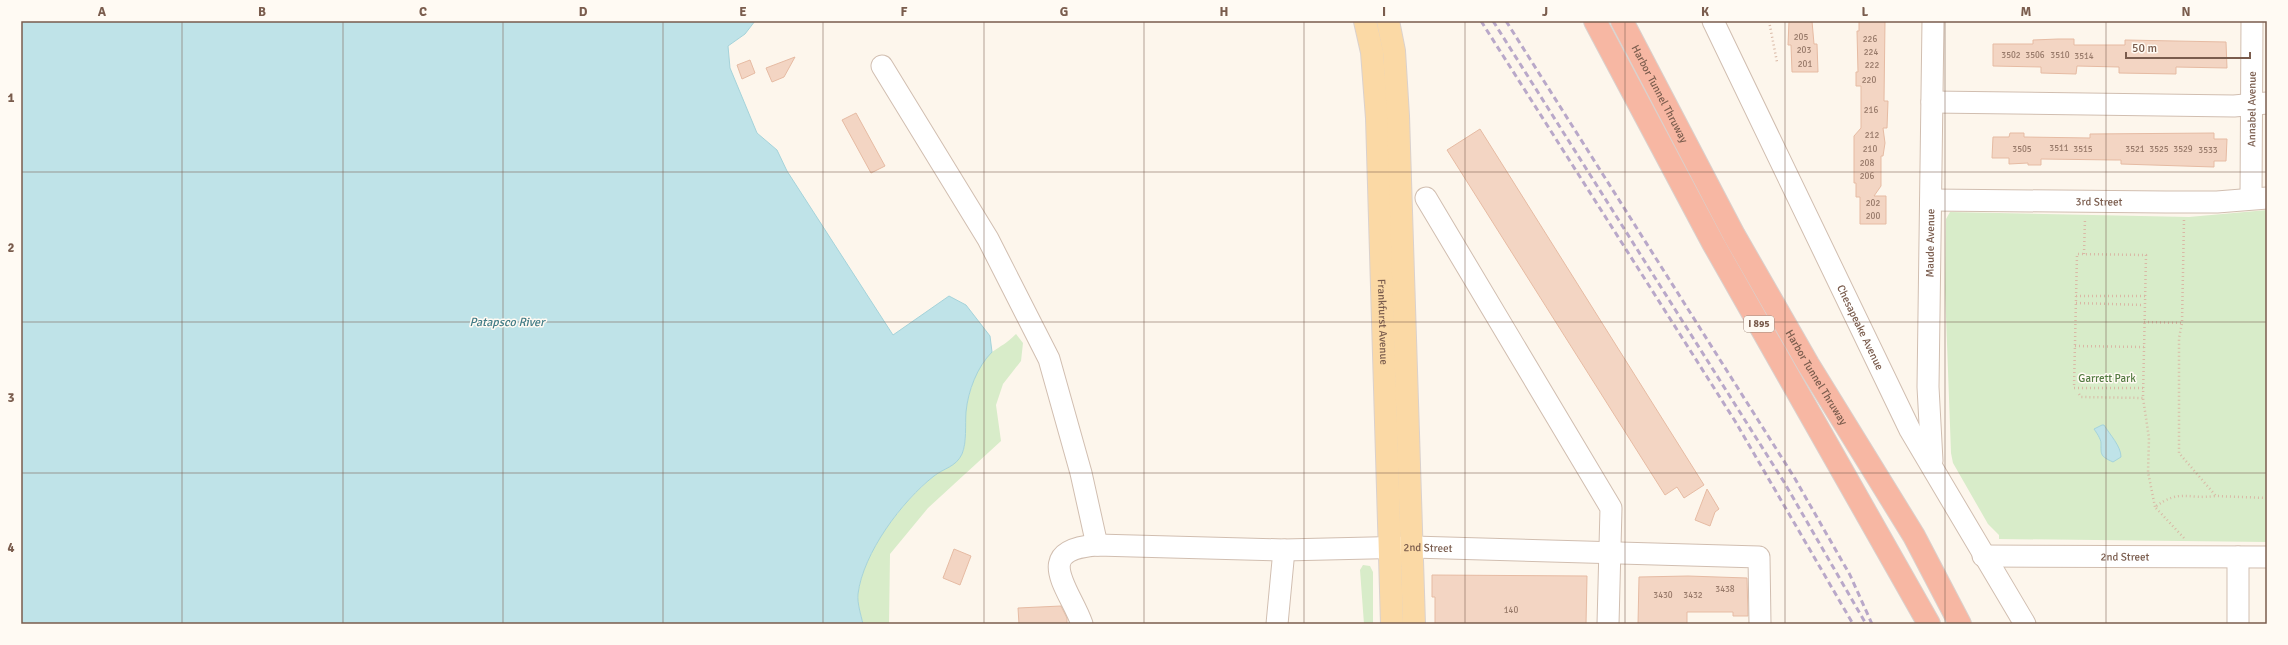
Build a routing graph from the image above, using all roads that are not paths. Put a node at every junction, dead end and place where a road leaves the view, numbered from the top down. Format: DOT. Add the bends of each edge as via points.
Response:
graph roads {
  1 [pos="1366,21"];
  2 [pos="1388,21"];
  3 [pos="1595,21"];
  4 [pos="1622,21"];
  5 [pos="1713,21"];
  6 [pos="1933,21"];
  7 [pos="2252,21"];
  8 [pos="882,66"];
  9 [pos="1932,102"];
  10 [pos="2259,103"];
  11 [pos="1426,198"];
  12 [pos="2259,198"];
  13 [pos="1931,200"];
  14 [pos="1932,466"];
  15 [pos="1914,536"];
  16 [pos="1097,545"];
  17 [pos="1390,548"];
  18 [pos="1413,548"];
  19 [pos="1284,550"];
  20 [pos="1610,553"];
  21 [pos="1983,556"];
  22 [pos="2238,557"];
  23 [pos="2267,557"];
  24 [pos="1082,624"];
  25 [pos="1277,624"];
  26 [pos="1392,624"];
  27 [pos="1414,624"];
  28 [pos="1608,624"];
  29 [pos="1760,624"];
  30 [pos="1930,624"];
  31 [pos="1960,624"];
  32 [pos="1973,624"];
  33 [pos="2025,624"];
  34 [pos="2238,624"];
  1 -- 17 [label="main road, Frankfurst Avenue" via="1372,52 1378,118"];
  2 -- 18 [label="main road, Frankfurst Avenue" via="1394,51 1398,116"];
  3 -- 30 [label="highway, Harbor Tunnel Thruway / I 895" via="1717,250"];
  4 -- 15 [label="highway, Harbor Tunnel Thruway / I 895" via="1734,235 1808,364"];
  5 -- 14 [label="street, Chesapeake Avenue" via="1877,363 1910,430"];
  6 -- 9 [label="street, Maude Avenue"];
  7 -- 10 [label="street, Annabel Avenue"];
  8 -- 16 [label="street" via="988,239 1049,358 1081,473"];
  9 -- 10 [label="street" via="2234,106"];
  9 -- 13 [label="street, Maude Avenue"];
  10 -- 12 [label="street, Annabel Avenue"];
  11 -- 20 [label="street" via="1611,508"];
  12 -- 13 [label="street, 3rd Street" via="2217,202"];
  13 -- 14 [label="street, Maude Avenue" via="1928,387"];
  14 -- 21 [label="street, Chesapeake Avenue"];
  15 -- 31 [label="highway, Harbor Tunnel Thruway / I 895"];
  15 -- 32 [label="highway"];
  16 -- 19 [label="street, 2nd Street"];
  16 -- 24 [label="street, 2nd Street" via="1079,546 1069,550 1059,567 1066,594 1077,610"];
  17 -- 18 [label="street, 2nd Street"];
  17 -- 19 [label="street, 2nd Street"];
  17 -- 26 [label="main road, Frankfurst Avenue"];
  18 -- 20 [label="street, 2nd Street"];
  18 -- 27 [label="main road, Frankfurst Avenue"];
  19 -- 25 [label="street"];
  20 -- 28 [label="street"];
  20 -- 29 [label="street, 2nd Street" via="1759,557"];
  21 -- 22 [label="street, 2nd Street"];
  21 -- 33 [label="street, Chesapeake Avenue"];
  22 -- 23 [label="street, 2nd Street"];
  22 -- 34 [label="street"];
}
